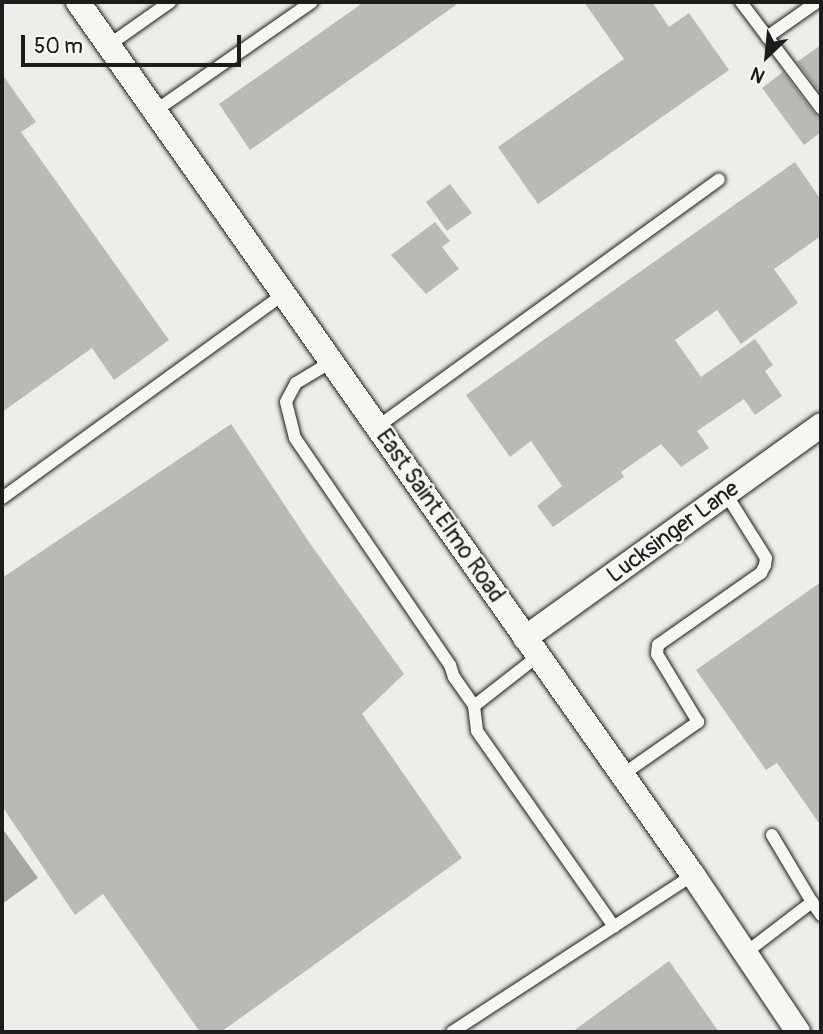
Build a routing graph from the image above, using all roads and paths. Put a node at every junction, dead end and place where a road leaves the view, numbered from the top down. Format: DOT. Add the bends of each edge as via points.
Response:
graph roads {
  1 [pos="78,2"];
  2 [pos="170,2"];
  3 [pos="312,2"];
  4 [pos="741,2"];
  5 [pos="817,2"];
  6 [pos="767,37"];
  7 [pos="108,45"];
  8 [pos="821,108"];
  9 [pos="155,111"];
  10 [pos="719,180"];
  11 [pos="284,295"];
  12 [pos="331,362"];
  13 [pos="821,425"];
  14 [pos="377,427"];
  15 [pos="726,494"];
  16 [pos="2,498"];
  17 [pos="532,647"];
  18 [pos="474,706"];
  19 [pos="622,775"];
  20 [pos="772,835"];
  21 [pos="693,875"];
  22 [pos="812,902"];
  23 [pos="821,915"];
  24 [pos="614,927"];
  25 [pos="744,954"];
  26 [pos="452,1032"];
  27 [pos="798,1032"];
  1 -- 7 [label="street, East Saint Elmo Road"];
  2 -- 7 [label="lane"];
  3 -- 9 [label="lane"];
  4 -- 6 [label="lane"];
  5 -- 6 [label="lane"];
  6 -- 8 [label="lane"];
  7 -- 9 [label="street, East Saint Elmo Road"];
  9 -- 11 [label="street, East Saint Elmo Road"];
  10 -- 14 [label="lane"];
  11 -- 12 [label="street, East Saint Elmo Road"];
  11 -- 16 [label="lane"];
  12 -- 14 [label="street, East Saint Elmo Road"];
  12 -- 18 [label="lane" via="296,383 286,402 295,438"];
  13 -- 15 [label="street, Lucksinger Lane"];
  14 -- 17 [label="street, East Saint Elmo Road"];
  15 -- 17 [label="street, Lucksinger Lane"];
  15 -- 19 [label="lane" via="766,558 765,565 761,573 658,645 657,654 698,722"];
  17 -- 18 [label="lane"];
  17 -- 19 [label="street, East Saint Elmo Road"];
  18 -- 24 [label="lane" via="477,731"];
  19 -- 21 [label="street, East Saint Elmo Road"];
  20 -- 22 [label="lane"];
  21 -- 24 [label="lane"];
  21 -- 25 [label="street, East Saint Elmo Road"];
  22 -- 23 [label="lane"];
  22 -- 25 [label="lane"];
  24 -- 26 [label="lane"];
  25 -- 27 [label="street, East Saint Elmo Road"];
}
